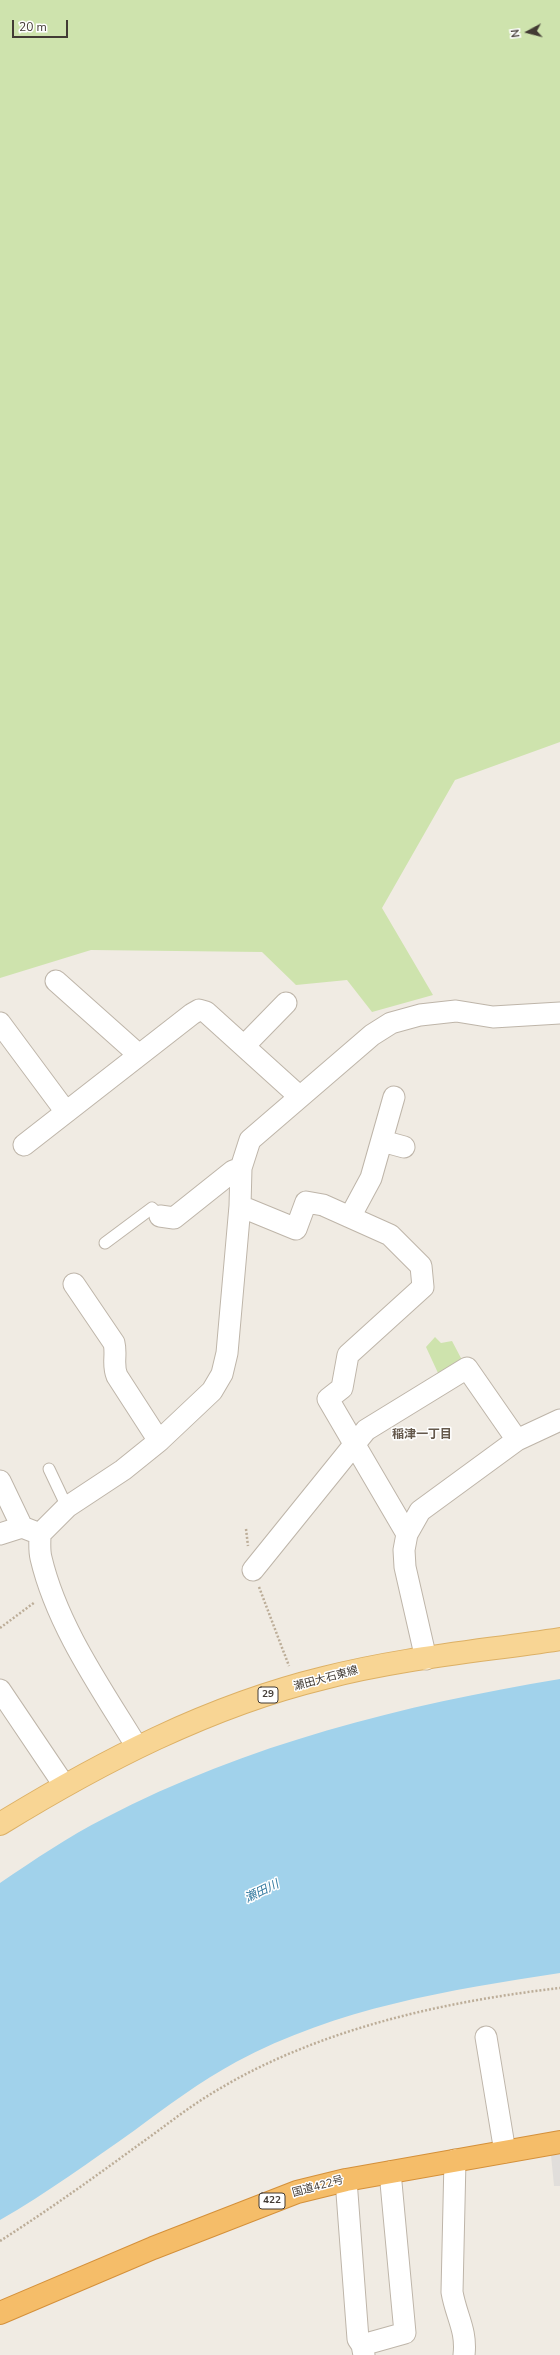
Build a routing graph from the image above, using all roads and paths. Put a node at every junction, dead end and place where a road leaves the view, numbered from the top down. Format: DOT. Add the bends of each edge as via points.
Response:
graph roads {
  1 [pos="56,981"];
  2 [pos="286,1003"];
  3 [pos="560,1013"];
  4 [pos="3,1035"];
  5 [pos="244,1046"];
  6 [pos="139,1055"];
  7 [pos="394,1096"];
  8 [pos="300,1097"];
  9 [pos="66,1112"];
  10 [pos="382,1141"];
  11 [pos="24,1144"];
  12 [pos="404,1147"];
  13 [pos="241,1168"];
  14 [pos="240,1206"];
  15 [pos="160,1216"];
  16 [pos="350,1217"];
  17 [pos="105,1244"];
  18 [pos="74,1284"];
  19 [pos="560,1420"];
  20 [pos="516,1440"];
  21 [pos="159,1441"];
  22 [pos="355,1445"];
  23 [pos="49,1469"];
  24 [pos="0,1481"];
  25 [pos="67,1507"];
  26 [pos="246,1529"];
  27 [pos="31,1530"];
  28 [pos="0,1534"];
  29 [pos="407,1534"];
  30 [pos="253,1570"];
  31 [pos="51,1590"];
  32 [pos="0,1628"];
  33 [pos="560,1639"];
  34 [pos="426,1659"];
  35 [pos="296,1686"];
  36 [pos="0,1690"];
  37 [pos="137,1747"];
  38 [pos="64,1785"];
  39 [pos="0,1824"];
  40 [pos="560,1988"];
  41 [pos="486,2037"];
  42 [pos="560,2142"];
  43 [pos="505,2152"];
  44 [pos="455,2160"];
  45 [pos="390,2172"];
  46 [pos="346,2180"];
  47 [pos="0,2241"];
  48 [pos="0,2313"];
  49 [pos="363,2350"];
  50 [pos="464,2355"];
  1 -- 6 [label="street"];
  2 -- 5 [label="street"];
  3 -- 8 [label="street" via="494,1017 456,1011 420,1015 391,1023 372,1035"];
  4 -- 9 [label="street"];
  5 -- 6 [label="street" via="206,1012 199,1010"];
  5 -- 8 [label="street"];
  6 -- 9 [label="street"];
  7 -- 10 [label="street"];
  8 -- 13 [label="street" via="250,1140"];
  9 -- 11 [label="street"];
  10 -- 12 [label="street"];
  10 -- 16 [label="street" via="372,1178"];
  13 -- 14 [label="street"];
  13 -- 15 [label="street" via="233,1171 174,1218"];
  14 -- 16 [label="street" via="296,1229 306,1202 323,1205"];
  14 -- 21 [label="street" via="227,1353 222,1374 212,1391"];
  15 -- 17 [label="lane" via="152,1208"];
  16 -- 22 [label="street" via="390,1235 421,1266 423,1287 348,1355 342,1388 328,1399"];
  18 -- 21 [label="street" via="114,1344 114,1368 117,1376"];
  19 -- 20 [label="street"];
  20 -- 22 [label="street" via="467,1368 366,1430"];
  20 -- 29 [label="street" via="420,1511"];
  21 -- 25 [label="street" via="123,1470"];
  22 -- 29 [label="street"];
  22 -- 30 [label="street"];
  23 -- 25 [label="lane"];
  24 -- 27 [label="street"];
  25 -- 27 [label="street"];
  26 -- 30 [label="path"];
  27 -- 28 [label="street"];
  27 -- 31 [label="street"];
  29 -- 34 [label="street" via="404,1550 406,1566"];
  30 -- 35 [label="path"];
  31 -- 32 [label="path"];
  31 -- 37 [label="street" via="76,1646"];
  33 -- 34 [label="main road, 瀬田大石東線 / 29"];
  34 -- 35 [label="main road, 瀬田大石東線 / 29" via="360,1669"];
  35 -- 37 [label="main road, 瀬田大石東線 / 29" via="220,1712"];
  36 -- 38 [label="street"];
  37 -- 38 [label="main road, 瀬田大石東線 / 29"];
  38 -- 39 [label="main road, 瀬田大石東線 / 29"];
  40 -- 47 [label="path" via="509,1994 394,2018 333,2037 251,2071 205,2097 53,2207"];
  41 -- 43 [label="street"];
  42 -- 43 [label="highway, 国道422号 / 422"];
  43 -- 44 [label="highway, 国道422号 / 422"];
  44 -- 45 [label="highway, 国道422号 / 422"];
  44 -- 50 [label="street" via="452,2292 455,2311 463,2325 466,2341"];
  45 -- 46 [label="highway, 国道422号 / 422"];
  45 -- 49 [label="street" via="405,2333"];
  46 -- 48 [label="highway, 国道422号 / 422" via="297,2192 255,2207"];
  46 -- 49 [label="street" via="358,2339"];
}
